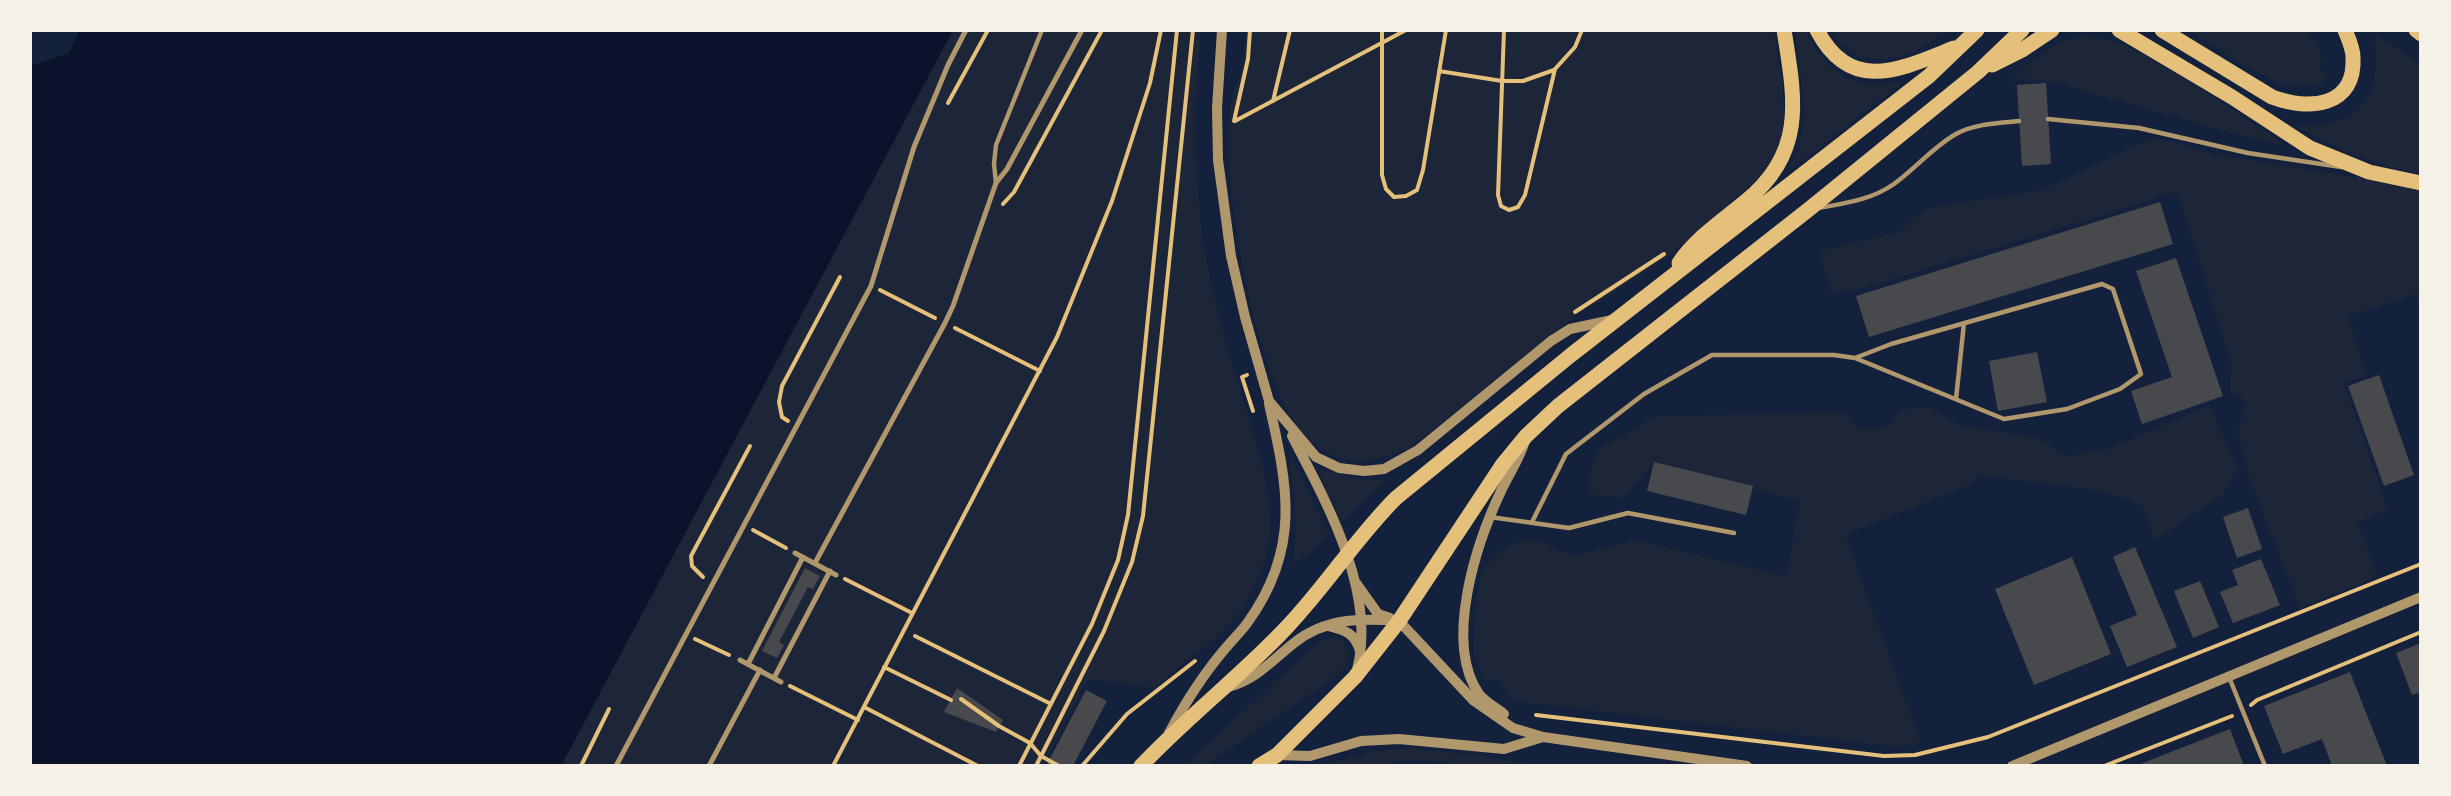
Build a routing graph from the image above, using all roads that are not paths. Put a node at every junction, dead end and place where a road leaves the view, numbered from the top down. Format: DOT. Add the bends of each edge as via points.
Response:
graph roads {
  1 [pos="966,30"];
  2 [pos="1042,30"];
  3 [pos="1082,30"];
  4 [pos="1222,30"];
  5 [pos="1784,30"];
  6 [pos="1817,30"];
  7 [pos="1977,30"];
  8 [pos="2022,30"];
  9 [pos="2052,30"];
  10 [pos="2119,30"];
  11 [pos="2162,30"];
  12 [pos="2345,30"];
  13 [pos="2416,30"];
  14 [pos="2421,34"];
  15 [pos="1959,45"];
  16 [pos="1978,72"];
  17 [pos="2048,119"];
  18 [pos="2019,122"];
  19 [pos="2369,172"];
  20 [pos="996,183"];
  21 [pos="2421,183"];
  22 [pos="1808,210"];
  23 [pos="1669,277"];
  24 [pos="1616,320"];
  25 [pos="1964,323"];
  26 [pos="1855,358"];
  27 [pos="1956,399"];
  28 [pos="1269,401"];
  29 [pos="1285,423"];
  30 [pos="1526,436"];
  31 [pos="1490,517"];
  32 [pos="1532,522"];
  33 [pos="1734,533"];
  34 [pos="795,553"];
  35 [pos="1347,553"];
  36 [pos="803,557"];
  37 [pos="815,563"];
  38 [pos="830,571"];
  39 [pos="836,575"];
  40 [pos="1355,580"];
  41 [pos="2421,597"];
  42 [pos="1361,618"];
  43 [pos="1399,621"];
  44 [pos="1324,625"];
  45 [pos="1361,654"];
  46 [pos="740,660"];
  47 [pos="748,664"];
  48 [pos="760,670"];
  49 [pos="1355,677"];
  50 [pos="2229,677"];
  51 [pos="774,678"];
  52 [pos="781,681"];
  53 [pos="1220,689"];
  54 [pos="1543,737"];
  55 [pos="1166,739"];
  56 [pos="1277,755"];
  57 [pos="616,766"];
  58 [pos="709,766"];
  59 [pos="1141,766"];
  60 [pos="1259,766"];
  61 [pos="1747,766"];
  62 [pos="2013,766"];
  63 [pos="2265,766"];
  1 -- 57 [label="street" via="914,147 871,286"];
  2 -- 20 [label="lane" via="996,146"];
  3 -- 20 [label="street"];
  4 -- 28 [label="street" via="1217,108 1222,200 1245,317"];
  5 -- 23 [label="main road" via="1793,111 1788,147 1754,195 1691,246"];
  6 -- 15 [label="main road" via="1824,43 1847,64 1870,73 1891,72"];
  7 -- 15 [label="main road"];
  8 -- 16 [label="main road"];
  9 -- 16 [label="main road"];
  10 -- 19 [label="main road" via="2310,148"];
  11 -- 12 [label="main road" via="2272,97 2291,104 2314,105 2336,99 2349,83 2353,54"];
  13 -- 14 [label="main road"];
  15 -- 23 [label="main road" via="1929,76"];
  16 -- 22 [label="main road"];
  17 -- 19 [label="lane" via="2139,128 2248,153"];
  18 -- 22 [label="lane" via="1988,124 1957,133 1879,193 1859,201"];
  19 -- 21 [label="main road"];
  20 -- 37 [label="street" via="949,315"];
  22 -- 30 [label="main road" via="1558,406"];
  23 -- 24 [label="main road"];
  24 -- 29 [label="street" via="1570,329 1551,341 1418,450 1384,470 1339,468 1316,457"];
  24 -- 35 [label="main road" via="1396,498"];
  25 -- 26 [label="lane"];
  25 -- 27 [label="lane"];
  25 -- 27 [label="lane" via="2102,284 2113,289 2141,374 2121,389 2067,409 2004,419"];
  26 -- 27 [label="lane"];
  26 -- 32 [label="lane" via="1712,355 1644,394 1566,454"];
  28 -- 29 [label="street"];
  28 -- 55 [label="street" via="1286,493 1281,549 1267,594 1247,625 1191,693"];
  29 -- 35 [label="street"];
  30 -- 31 [label="street" via="1519,460"];
  30 -- 43 [label="main road" via="1503,464"];
  31 -- 32 [label="lane"];
  31 -- 54 [label="street" via="1474,561 1465,603 1469,672 1480,695"];
  32 -- 33 [label="lane" via="1569,528 1628,513"];
  34 -- 36 [label="street"];
  35 -- 40 [label="street"];
  35 -- 53 [label="main road" via="1286,628"];
  36 -- 37 [label="street"];
  36 -- 47 [label="street"];
  37 -- 38 [label="street"];
  38 -- 39 [label="street"];
  38 -- 51 [label="street"];
  40 -- 42 [label="street"];
  40 -- 43 [label="street" via="1378,614"];
  41 -- 50 [label="street"];
  42 -- 43 [label="street"];
  42 -- 44 [label="street"];
  42 -- 45 [label="street"];
  43 -- 49 [label="main road"];
  43 -- 54 [label="street" via="1474,701 1513,728"];
  44 -- 45 [label="street" via="1347,630 1357,641"];
  44 -- 53 [label="street" via="1296,641 1243,683"];
  45 -- 49 [label="street"];
  46 -- 47 [label="street"];
  47 -- 48 [label="street"];
  48 -- 51 [label="street"];
  48 -- 58 [label="street"];
  49 -- 56 [label="main road"];
  50 -- 62 [label="street"];
  50 -- 63 [label="lane"];
  51 -- 52 [label="street"];
  53 -- 55 [label="main road"];
  54 -- 56 [label="street" via="1504,749 1399,739 1361,741 1310,756"];
  54 -- 61 [label="street"];
  55 -- 59 [label="main road"];
  56 -- 60 [label="main road"];
}
